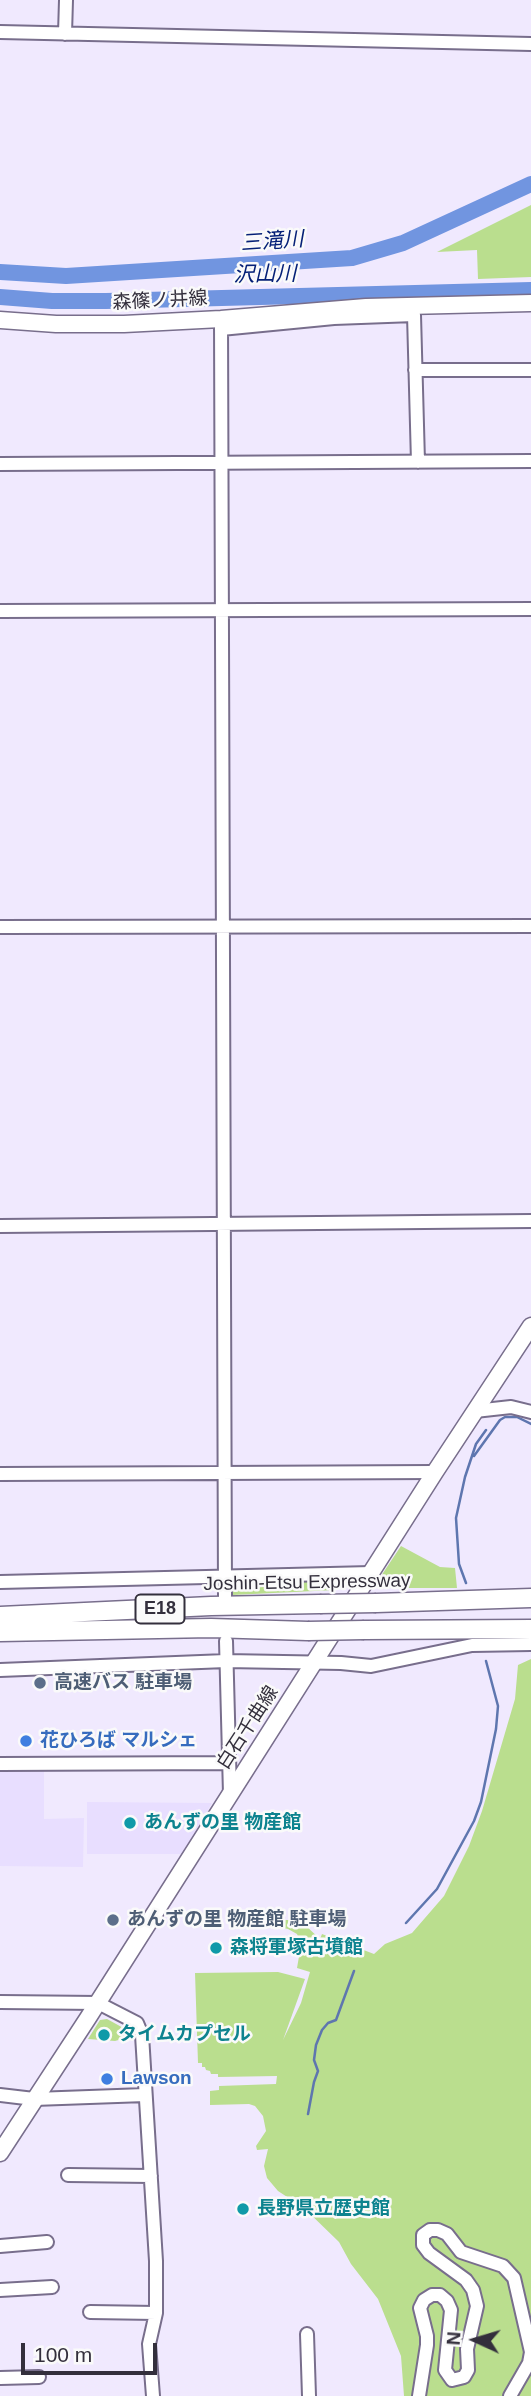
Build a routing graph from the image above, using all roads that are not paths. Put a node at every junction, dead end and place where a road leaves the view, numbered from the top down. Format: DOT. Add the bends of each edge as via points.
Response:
graph roads {
  1 [pos="66,0"];
  2 [pos="0,32"];
  3 [pos="65,34"];
  4 [pos="531,44"];
  5 [pos="531,303"];
  6 [pos="0,320"];
  7 [pos="221,324"];
  8 [pos="415,370"];
  9 [pos="531,370"];
  10 [pos="531,461"];
  11 [pos="222,462"];
  12 [pos="418,462"];
  13 [pos="0,464"];
  14 [pos="531,609"];
  15 [pos="223,610"];
  16 [pos="0,611"];
  17 [pos="531,926"];
  18 [pos="0,927"];
  19 [pos="223,927"];
  20 [pos="531,1221"];
  21 [pos="224,1224"];
  22 [pos="0,1226"];
  23 [pos="531,1326"];
  24 [pos="475,1411"];
  25 [pos="531,1412"];
  26 [pos="226,1472"];
  27 [pos="435,1472"];
  28 [pos="0,1474"];
  29 [pos="370,1573"];
  30 [pos="226,1578"];
  31 [pos="0,1582"];
  32 [pos="225,1597"];
  33 [pos="531,1598"];
  34 [pos="0,1616"];
  35 [pos="531,1629"];
  36 [pos="0,1632"];
  37 [pos="226,1641"];
  38 [pos="531,1644"];
  39 [pos="226,1661"];
  40 [pos="314,1664"];
  41 [pos="0,1671"];
  42 [pos="229,1763"];
  43 [pos="0,1764"];
  44 [pos="230,1794"];
  45 [pos="0,2002"];
  46 [pos="98,2003"];
  47 [pos="0,2095"];
  48 [pos="145,2095"];
  49 [pos="34,2099"];
  50 [pos="0,2153"];
  51 [pos="68,2175"];
  52 [pos="150,2176"];
  53 [pos="47,2242"];
  54 [pos="0,2246"];
  55 [pos="52,2287"];
  56 [pos="0,2290"];
  57 [pos="90,2312"];
  58 [pos="156,2312"];
  59 [pos="307,2334"];
  60 [pos="39,2377"];
  61 [pos="0,2378"];
  62 [pos="153,2396"];
  63 [pos="309,2396"];
  64 [pos="419,2396"];
  65 [pos="510,2396"];
  1 -- 3 [label="street"];
  2 -- 3 [label="street"];
  3 -- 4 [label="street"];
  5 -- 7 [label="main road, 森篠ノ井線" via="366,307"];
  6 -- 7 [label="main road, 森篠ノ井線"];
  7 -- 8 [label="street" via="414,315"];
  7 -- 11 [label="street"];
  8 -- 9 [label="street"];
  8 -- 12 [label="street"];
  10 -- 12 [label="street"];
  11 -- 12 [label="street"];
  11 -- 13 [label="street"];
  11 -- 15 [label="street"];
  14 -- 15 [label="street"];
  15 -- 16 [label="street"];
  15 -- 19 [label="street"];
  17 -- 19 [label="street"];
  18 -- 19 [label="street"];
  19 -- 21 [label="street"];
  20 -- 21 [label="street"];
  21 -- 22 [label="street"];
  21 -- 26 [label="street"];
  23 -- 24 [label="main road, 白石千曲線"];
  24 -- 25 [label="street" via="510,1406"];
  24 -- 27 [label="main road, 白石千曲線"];
  26 -- 27 [label="street"];
  26 -- 28 [label="street"];
  26 -- 30 [label="street"];
  27 -- 29 [label="main road, 白石千曲線"];
  29 -- 30 [label="street"];
  29 -- 40 [label="main road, 白石千曲線"];
  30 -- 31 [label="street"];
  30 -- 32 [label="street"];
  33 -- 34 [label="highway, Joshin-Etsu Expressway / E18, bridge"];
  35 -- 36 [label="highway, E18, bridge"];
  37 -- 39 [label="street"];
  38 -- 40 [label="street" via="472,1645 372,1666"];
  39 -- 40 [label="street"];
  39 -- 41 [label="street"];
  39 -- 42 [label="street"];
  40 -- 44 [label="main road, 白石千曲線"];
  42 -- 43 [label="street"];
  42 -- 44 [label="street"];
  44 -- 46 [label="main road, 白石千曲線"];
  45 -- 46 [label="street"];
  46 -- 48 [label="street" via="137,2023 142,2035"];
  46 -- 49 [label="main road, 白石千曲線"];
  47 -- 49 [label="street"];
  48 -- 49 [label="street"];
  48 -- 52 [label="street"];
  49 -- 50 [label="main road, 白石千曲線"];
  51 -- 52 [label="street"];
  52 -- 58 [label="street"];
  53 -- 54 [label="street"];
  55 -- 56 [label="street"];
  57 -- 58 [label="street"];
  58 -- 62 [label="street" via="149,2344"];
  59 -- 63 [label="street"];
  60 -- 61 [label="street"];
  64 -- 65 [label="street" via="427,2345 420,2308 424,2300 440,2295 451,2311 444,2370 452,2380 464,2377 468,2370 467,2349 477,2306 466,2280 423,2245 423,2235 430,2230 447,2234 461,2252 503,2266 514,2278 531,2352"];
}
